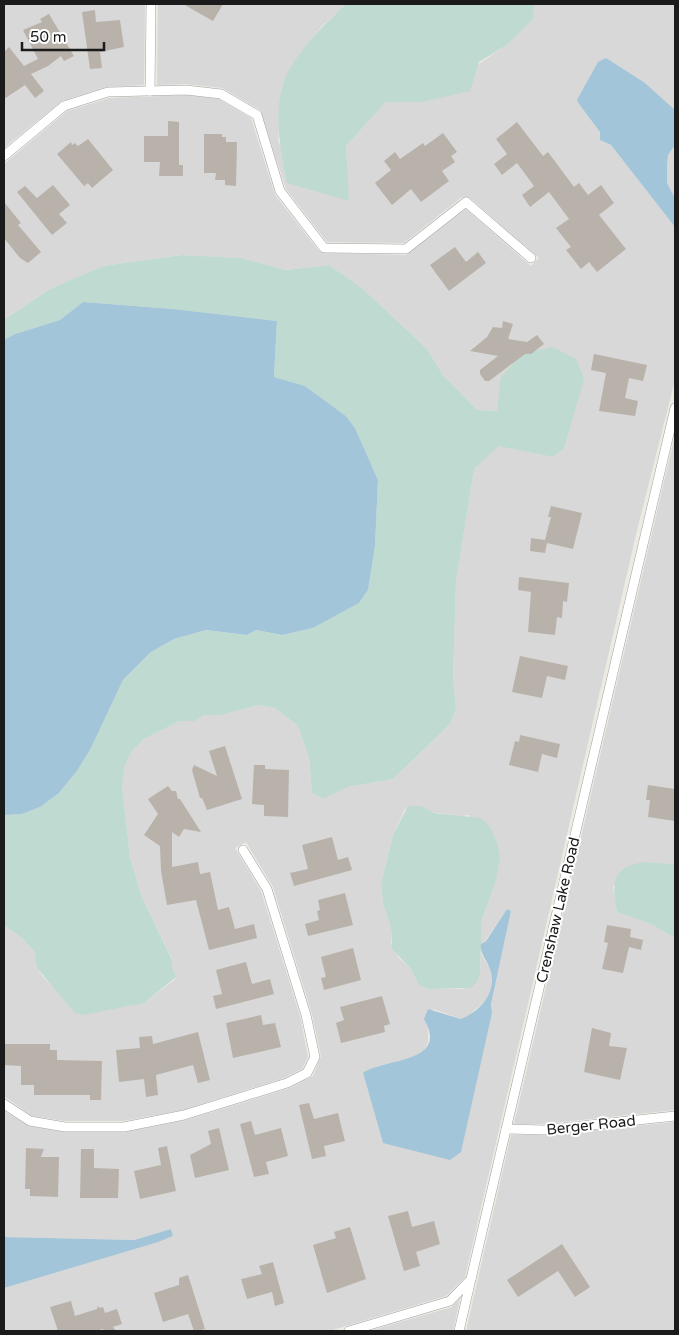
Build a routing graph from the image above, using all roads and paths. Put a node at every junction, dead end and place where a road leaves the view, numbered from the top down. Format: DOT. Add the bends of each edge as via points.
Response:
graph roads {
  1 [pos="152,4"];
  2 [pos="150,91"];
  3 [pos="4,156"];
  4 [pos="531,258"];
  5 [pos="675,408"];
  6 [pos="244,850"];
  7 [pos="4,1104"];
  8 [pos="675,1116"];
  9 [pos="506,1129"];
  10 [pos="471,1279"];
  11 [pos="349,1331"];
  12 [pos="459,1331"];
  1 -- 2 [label="street"];
  2 -- 3 [label="street" via="108,92 64,106"];
  2 -- 4 [label="street" via="186,90 221,94 257,115 280,191 324,248 406,249 466,202"];
  5 -- 9 [label="street, Crenshaw Lake Road"];
  6 -- 7 [label="street" via="267,889 306,1015 315,1057 307,1074 184,1115 124,1126 65,1127 30,1121"];
  8 -- 9 [label="street, Berger Road" via="544,1130"];
  9 -- 10 [label="street, Crenshaw Lake Road"];
  10 -- 11 [label="street" via="450,1301"];
  10 -- 12 [label="street, Crenshaw Lake Road"];
}
